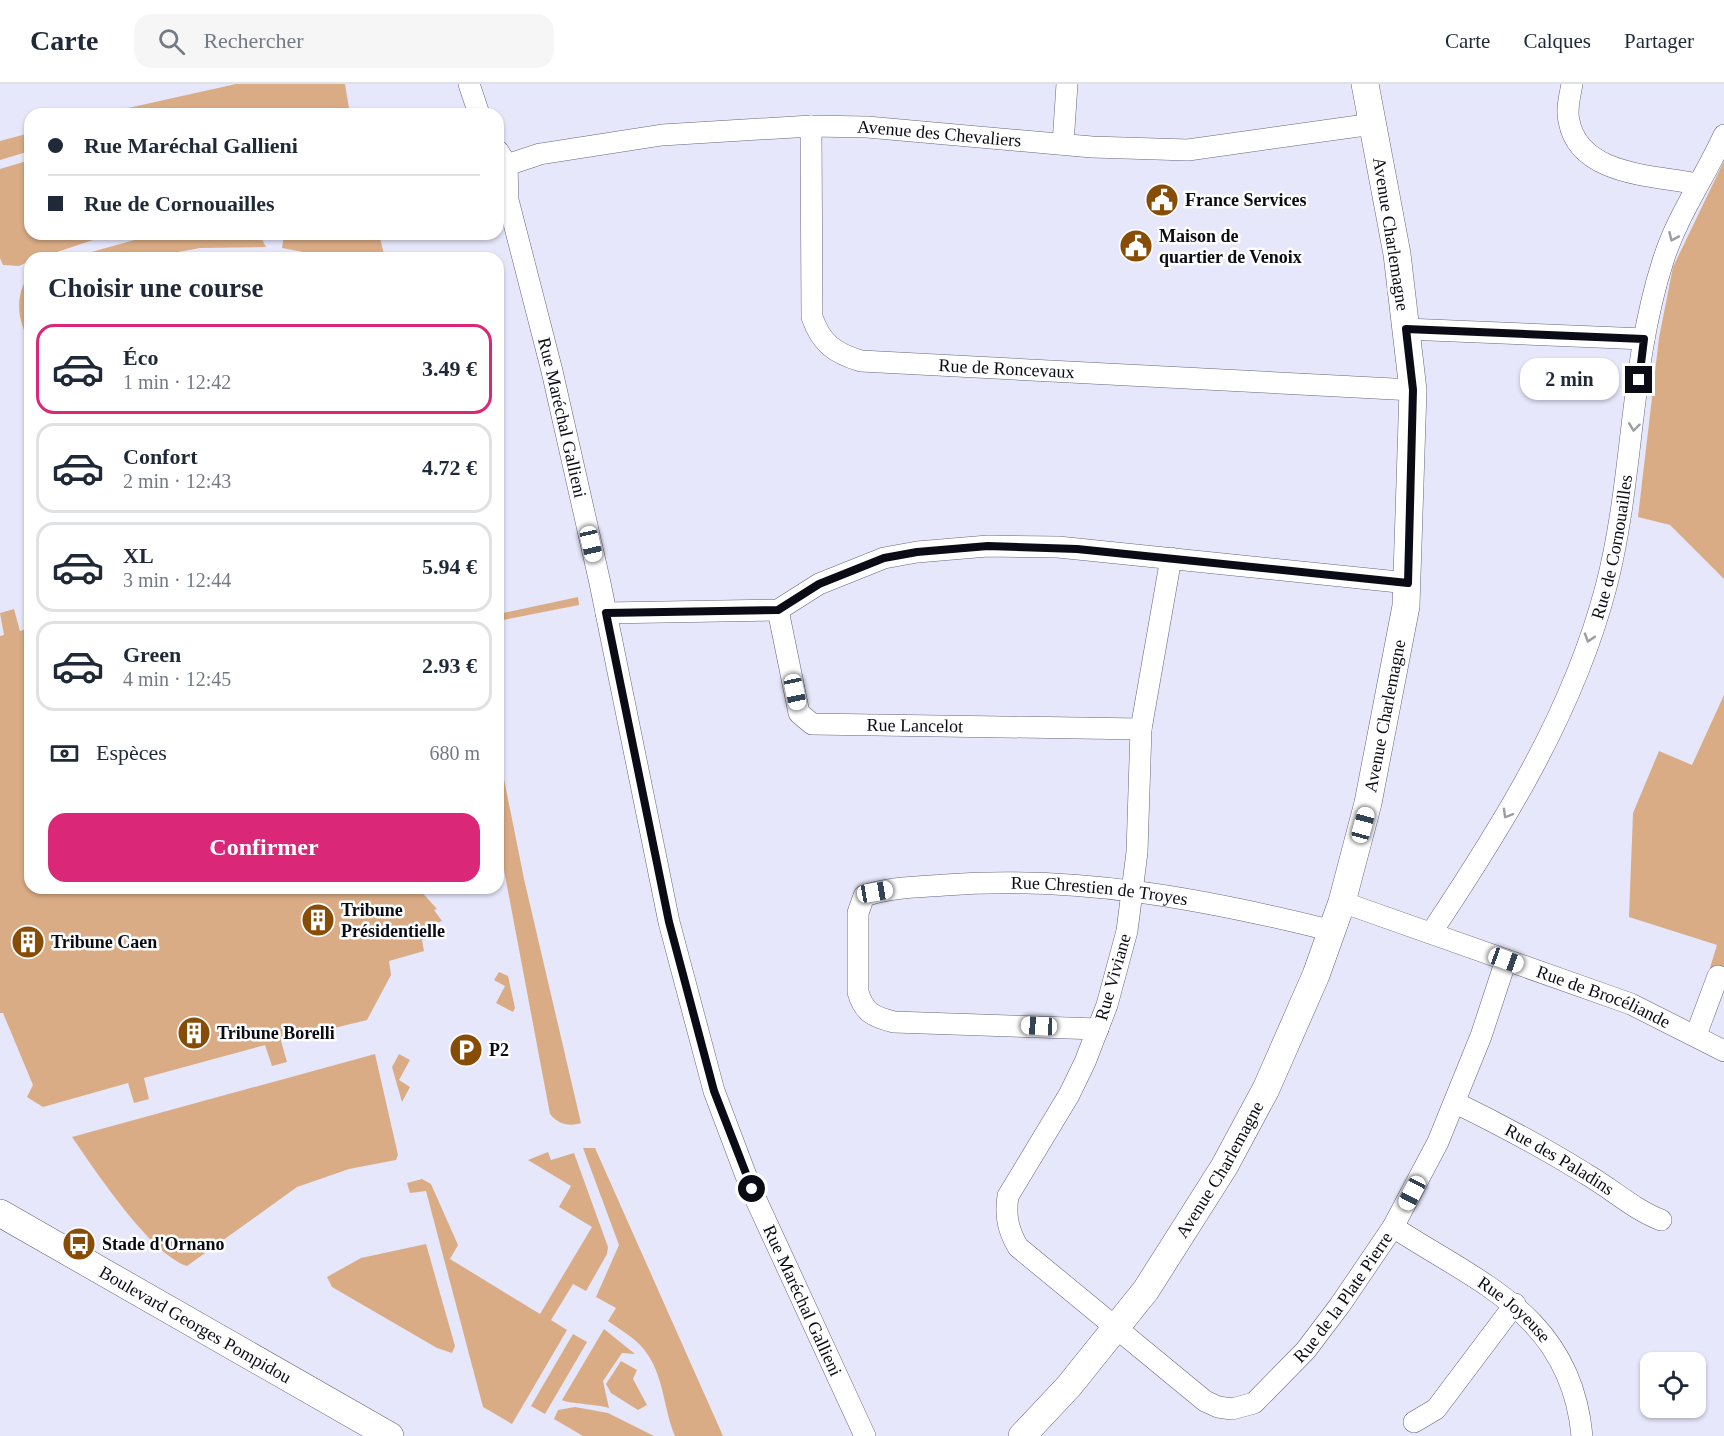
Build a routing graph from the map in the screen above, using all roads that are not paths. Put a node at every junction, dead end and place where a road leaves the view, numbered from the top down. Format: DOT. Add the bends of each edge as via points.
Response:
graph roads {
  1 [pos="469,84"];
  2 [pos="1067,84"];
  3 [pos="1365,84"];
  4 [pos="1572,84"];
  5 [pos="477,108"];
  6 [pos="1373,124"];
  7 [pos="811,126"];
  8 [pos="1724,135"];
  9 [pos="1063,144"];
  10 [pos="504,158"];
  11 [pos="504,172"];
  12 [pos="1697,184"];
  13 [pos="1406,329"];
  14 [pos="1644,339"];
  15 [pos="1413,390"];
  16 [pos="1170,558"];
  17 [pos="1408,583"];
  18 [pos="778,610"];
  19 [pos="606,613"];
  20 [pos="1141,729"];
  21 [pos="1134,891"];
  22 [pos="1342,902"];
  23 [pos="1333,931"];
  24 [pos="1431,933"];
  25 [pos="1506,960"];
  26 [pos="1718,976"];
  27 [pos="1098,1029"];
  28 [pos="1696,1035"];
  29 [pos="1724,1051"];
  30 [pos="1456,1103"];
  31 [pos="0,1213"];
  32 [pos="1661,1220"];
  33 [pos="0,1226"];
  34 [pos="1393,1227"];
  35 [pos="1515,1304"];
  36 [pos="1116,1327"];
  37 [pos="1414,1422"];
  38 [pos="376,1433"];
  39 [pos="865,1436"];
  40 [pos="1023,1436"];
  41 [pos="1582,1436"];
  1 -- 5 [label="street"];
  2 -- 9 [label="street"];
  3 -- 6 [label="street, Avenue Charlemagne"];
  4 -- 12 [label="street" via="1569,121 1579,144 1591,157 1612,167"];
  6 -- 9 [label="street, Avenue des Chevaliers" via="1188,150"];
  6 -- 13 [label="street, Avenue Charlemagne" via="1397,254"];
  7 -- 9 [label="street, Avenue des Chevaliers"];
  7 -- 10 [label="street, Avenue des Chevaliers" via="662,135"];
  7 -- 15 [label="street, Rue de Roncevaux" via="812,317 830,348 843,355 861,361"];
  8 -- 12 [label="street, Rue de Cornouailles"];
  11 -- 19 [label="street, Rue Maréchal Gallieni"];
  12 -- 14 [label="street, Rue de Cornouailles, one-way" via="1663,260"];
  13 -- 14 [label="street"];
  13 -- 15 [label="street, Avenue Charlemagne"];
  14 -- 24 [label="street, Rue de Cornouailles, one-way" via="1624,505 1606,587 1583,658 1527,781"];
  15 -- 17 [label="street, Avenue Charlemagne"];
  16 -- 17 [label="street"];
  16 -- 18 [label="street" via="1022,546 917,552 884,558 849,571 819,584"];
  16 -- 20 [label="street, Rue Viviane"];
  17 -- 22 [label="street, Avenue Charlemagne" via="1401,640 1368,803"];
  18 -- 19 [label="street"];
  18 -- 20 [label="street, Rue Lancelot" via="800,713 812,724"];
  19 -- 39 [label="street, Rue Maréchal Gallieni" via="669,922 714,1091 752,1189"];
  20 -- 21 [label="street, Rue Viviane"];
  21 -- 23 [label="street, Rue Chrestien de Troyes" via="1222,904"];
  21 -- 27 [label="street, Rue Viviane" via="1122,952"];
  21 -- 27 [label="street, Rue Chrestien de Troyes" via="1001,882 888,890 864,896 858,913 858,992 870,1014 894,1022"];
  22 -- 23 [label="street, Avenue Charlemagne"];
  22 -- 24 [label="street, Rue de Brocéliande"];
  23 -- 36 [label="street, Avenue Charlemagne" via="1266,1089 1224,1167 1170,1254"];
  24 -- 25 [label="street, Rue de Brocéliande"];
  25 -- 28 [label="street, Rue de Brocéliande" via="1631,1004"];
  25 -- 30 [label="street, Rue de la Plate Pierre"];
  26 -- 28 [label="street"];
  27 -- 36 [label="street, Rue Viviane" via="1069,1095 1015,1180 1006,1212 1009,1231 1018,1247"];
  28 -- 29 [label="street, Rue de Brocéliande"];
  30 -- 32 [label="street, Rue des Paladins" via="1534,1142 1643,1213"];
  30 -- 34 [label="street, Rue de la Plate Pierre"];
  31 -- 38 [label="street, Boulevard Georges Pompidou"];
  33 -- 38 [label="street, Boulevard Georges Pompidou"];
  34 -- 35 [label="street, Rue Joyeuse"];
  34 -- 36 [label="street, Rue de la Plate Pierre" via="1306,1350 1266,1393 1245,1407 1218,1407 1205,1401"];
  35 -- 37 [label="street" via="1436,1409"];
  35 -- 41 [label="street, Rue Joyeuse" via="1547,1342 1567,1376 1579,1411"];
  36 -- 40 [label="street, Avenue Charlemagne"];
}
